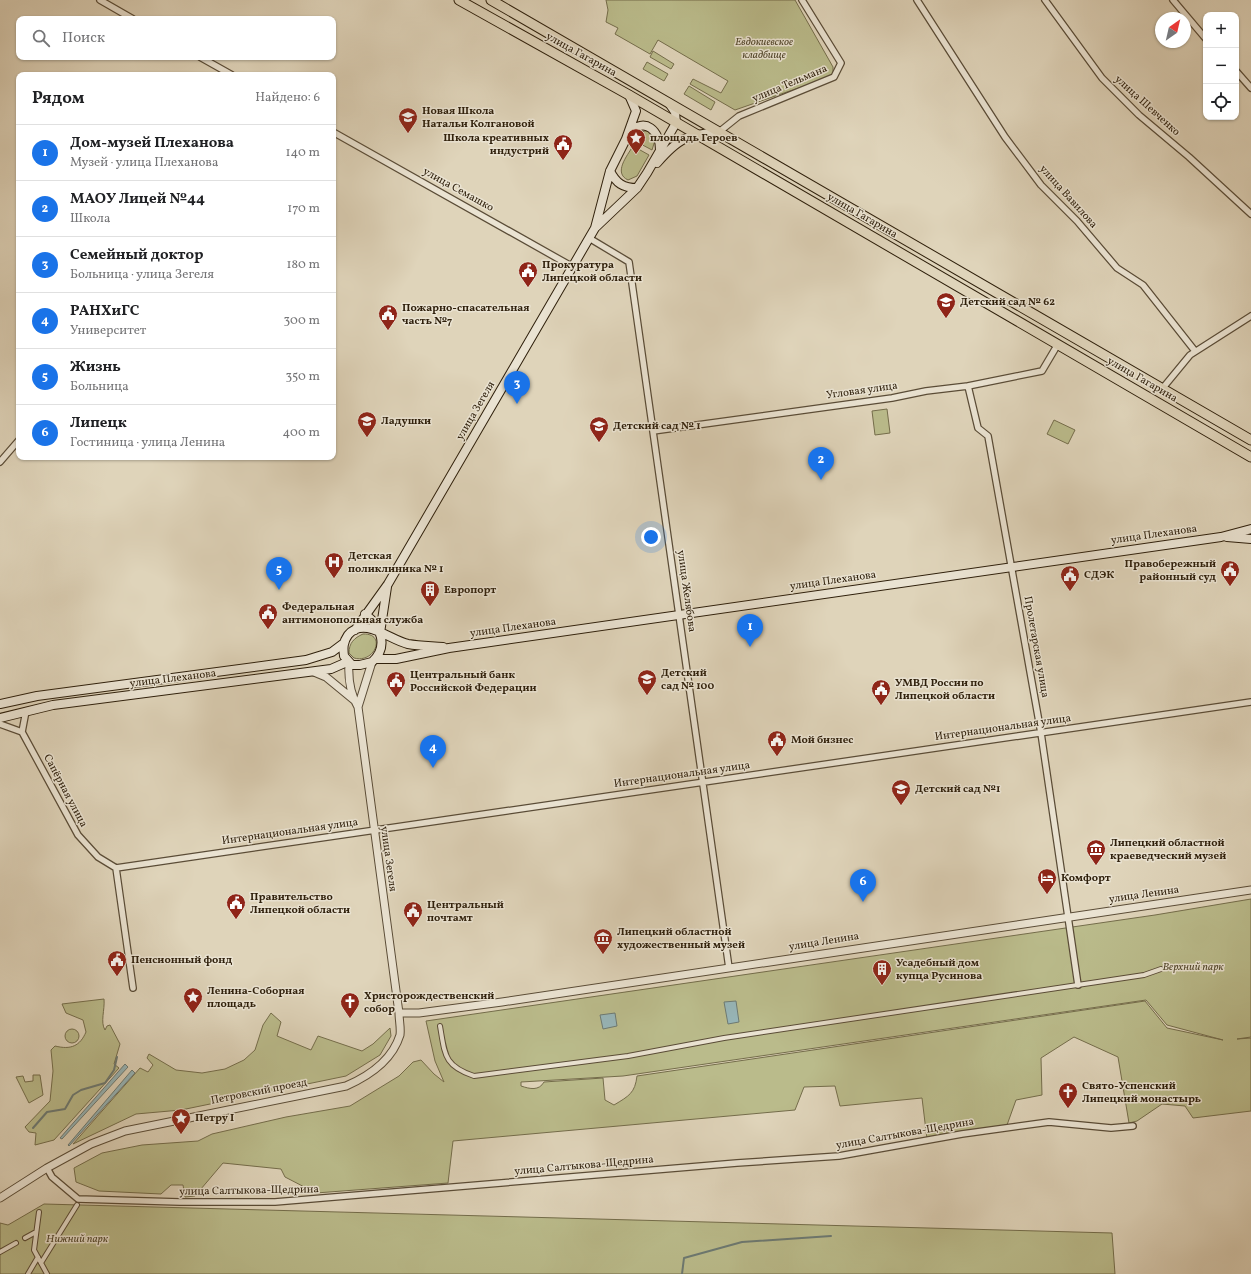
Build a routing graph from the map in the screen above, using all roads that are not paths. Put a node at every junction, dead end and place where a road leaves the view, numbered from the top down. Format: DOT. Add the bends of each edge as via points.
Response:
graph roads {
  1 [pos="100,0"];
  2 [pos="459,0"];
  3 [pos="491,0"];
  4 [pos="802,0"];
  5 [pos="917,0"];
  6 [pos="1045,0"];
  7 [pos="1173,0"];
  8 [pos="128,16"];
  9 [pos="1203,35"];
  10 [pos="205,60"];
  11 [pos="227,72"];
  12 [pos="1239,74"];
  13 [pos="1251,88"];
  14 [pos="629,95"];
  15 [pos="668,102"];
  16 [pos="676,123"];
  17 [pos="719,132"];
  18 [pos="336,134"];
  19 [pos="696,134"];
  20 [pos="627,135"];
  21 [pos="660,151"];
  22 [pos="610,171"];
  23 [pos="647,173"];
  24 [pos="636,188"];
  25 [pos="1251,214"];
  26 [pos="595,228"];
  27 [pos="589,238"];
  28 [pos="573,267"];
  29 [pos="1251,316"];
  30 [pos="1058,344"];
  31 [pos="1195,351"];
  32 [pos="968,386"];
  33 [pos="1162,388"];
  34 [pos="1148,397"];
  35 [pos="653,431"];
  36 [pos="1251,440"];
  37 [pos="16,443"];
  38 [pos="1251,457"];
  39 [pos="0,462"];
  40 [pos="1251,529"];
  41 [pos="1221,537"];
  42 [pos="1251,539"];
  43 [pos="1011,566"];
  44 [pos="388,584"];
  45 [pos="365,614"];
  46 [pos="679,614"];
  47 [pos="355,630"];
  48 [pos="380,633"];
  49 [pos="344,642"];
  50 [pos="450,648"];
  51 [pos="373,660"];
  52 [pos="348,663"];
  53 [pos="314,672"];
  54 [pos="354,700"];
  55 [pos="1,701"];
  56 [pos="1251,702"];
  57 [pos="358,707"];
  58 [pos="26,711"];
  59 [pos="0,718"];
  60 [pos="0,724"];
  61 [pos="22,732"];
  62 [pos="1041,733"];
  63 [pos="703,782"];
  64 [pos="373,830"];
  65 [pos="116,868"];
  66 [pos="1251,890"];
  67 [pos="1067,918"];
  68 [pos="729,968"];
  69 [pos="1161,969"];
  70 [pos="1078,985"];
  71 [pos="133,988"];
  72 [pos="399,1013"];
  73 [pos="440,1026"];
  74 [pos="1133,1126"];
  75 [pos="47,1168"];
  76 [pos="0,1198"];
  77 [pos="77,1205"];
  78 [pos="39,1212"];
  79 [pos="36,1232"];
  80 [pos="26,1238"];
  81 [pos="16,1244"];
  82 [pos="0,1252"];
  83 [pos="38,1257"];
  84 [pos="41,1263"];
  85 [pos="28,1274"];
  86 [pos="47,1274"];
  1 -- 8 [label="street"];
  2 -- 14 [label="main road, улица Гагарина"];
  3 -- 15 [label="main road, улица Гагарина"];
  4 -- 17 [label="street, улица Тельмана" via="841,63 834,77 739,116"];
  5 -- 31 [label="street, улица Вавилова" via="1005,137 1041,185 1077,221 1116,268 1143,284"];
  6 -- 25 [label="street, улица Шевченко" via="1102,78 1139,115"];
  7 -- 9 [label="street"];
  10 -- 11 [label="street"];
  12 -- 13 [label="street"];
  14 -- 16 [label="main road, улица Гагарина"];
  14 -- 20 [label="main road" via="636,111"];
  15 -- 16 [label="main road" via="675,112"];
  15 -- 17 [label="main road, улица Гагарина"];
  16 -- 19 [label="main road, улица Гагарина"];
  16 -- 21 [label="main road"];
  17 -- 19 [label="main road"];
  17 -- 33 [label="main road, улица Гагарина"];
  18 -- 28 [label="street, улица Семашко"];
  19 -- 23 [label="main road" via="672,146"];
  19 -- 30 [label="main road, улица Гагарина"];
  20 -- 21 [label="main road" via="634,128 650,128 660,140"];
  20 -- 22 [label="main road"];
  21 -- 23 [label="main road"];
  22 -- 24 [label="main road" via="620,185"];
  22 -- 26 [label="main road"];
  23 -- 24 [label="main road"];
  24 -- 26 [label="main road"];
  26 -- 27 [label="main road, улица Зегеля"];
  27 -- 28 [label="main road, улица Зегеля"];
  27 -- 35 [label="street, улица Желябова" via="629,262"];
  28 -- 44 [label="main road, улица Зегеля"];
  29 -- 31 [label="street"];
  30 -- 32 [label="street, Угловая улица" via="1042,371"];
  30 -- 34 [label="main road, улица Гагарина"];
  31 -- 33 [label="street"];
  32 -- 35 [label="street, Угловая улица"];
  32 -- 43 [label="street, Пролетарская улица" via="978,428 988,436"];
  33 -- 34 [label="main road" via="1157,395"];
  33 -- 36 [label="main road, улица Гагарина"];
  34 -- 38 [label="main road, улица Гагарина"];
  35 -- 46 [label="street, улица Желябова"];
  37 -- 39 [label="street"];
  40 -- 41 [label="main road, улица Плеханова"];
  41 -- 42 [label="main road, улица Плеханова"];
  41 -- 43 [label="main road, улица Плеханова"];
  43 -- 46 [label="main road, улица Плеханова"];
  43 -- 62 [label="street, Пролетарская улица"];
  44 -- 45 [label="main road, улица Зегеля"];
  44 -- 48 [label="main road, улица Зегеля"];
  45 -- 47 [label="main road, улица Зегеля"];
  45 -- 48 [label="main road"];
  46 -- 50 [label="main road, улица Плеханова"];
  46 -- 63 [label="street, улица Желябова"];
  47 -- 48 [label="main road" via="366,628"];
  47 -- 49 [label="main road"];
  48 -- 50 [label="main road, улица Плеханова" via="408,644"];
  48 -- 51 [label="main road" via="382,643"];
  49 -- 52 [label="main road" via="344,656"];
  49 -- 55 [label="main road, улица Плеханова" via="332,652 306,660"];
  50 -- 51 [label="main road, улица Плеханова" via="396,660"];
  51 -- 52 [label="main road" via="356,665"];
  51 -- 57 [label="street, улица Зегеля"];
  52 -- 53 [label="main road, улица Плеханова" via="331,670"];
  52 -- 54 [label="street, улица Зегеля"];
  53 -- 54 [label="street, улица Зегеля" via="326,677"];
  53 -- 58 [label="main road, улица Плеханова" via="54,705"];
  54 -- 57 [label="street, улица Зегеля"];
  56 -- 62 [label="street, Интернациональная улица"];
  57 -- 64 [label="street, улица Зегеля"];
  58 -- 59 [label="main road, улица Плеханова"];
  58 -- 61 [label="street"];
  60 -- 61 [label="street"];
  61 -- 65 [label="street, Сапёрная улица" via="78,835 98,857"];
  62 -- 63 [label="street, Интернациональная улица"];
  62 -- 67 [label="street, Пролетарская улица"];
  63 -- 64 [label="street, Интернациональная улица"];
  63 -- 68 [label="street, улица Желябова"];
  64 -- 65 [label="street, Интернациональная улица"];
  64 -- 72 [label="street, улица Зегеля"];
  65 -- 71 [label="street"];
  66 -- 67 [label="street, улица Ленина"];
  67 -- 68 [label="street, улица Ленина"];
  67 -- 70 [label="street, Пролетарская улица"];
  68 -- 72 [label="street, улица Ленина" via="419,1013"];
  69 -- 70 [label="street" via="1144,975"];
  70 -- 73 [label="street" via="724,1038 628,1056 474,1076 458,1071 445,1056"];
  72 -- 75 [label="street, Петровский проезд" via="400,1033 388,1058 362,1079 351,1084 125,1131 91,1144"];
  74 -- 75 [label="street, улица Салтыкова-Щедрина" via="1111,1128 1049,1122 962,1134 839,1156 275,1202 78,1199 52,1177"];
  75 -- 76 [label="street, Петровский проезд"];
  77 -- 84 [label="street"];
  78 -- 79 [label="street"];
  79 -- 80 [label="street"];
  79 -- 83 [label="street" via="34,1250"];
  81 -- 82 [label="street"];
  83 -- 84 [label="street"];
  83 -- 85 [label="street"];
  84 -- 86 [label="street"];
}
